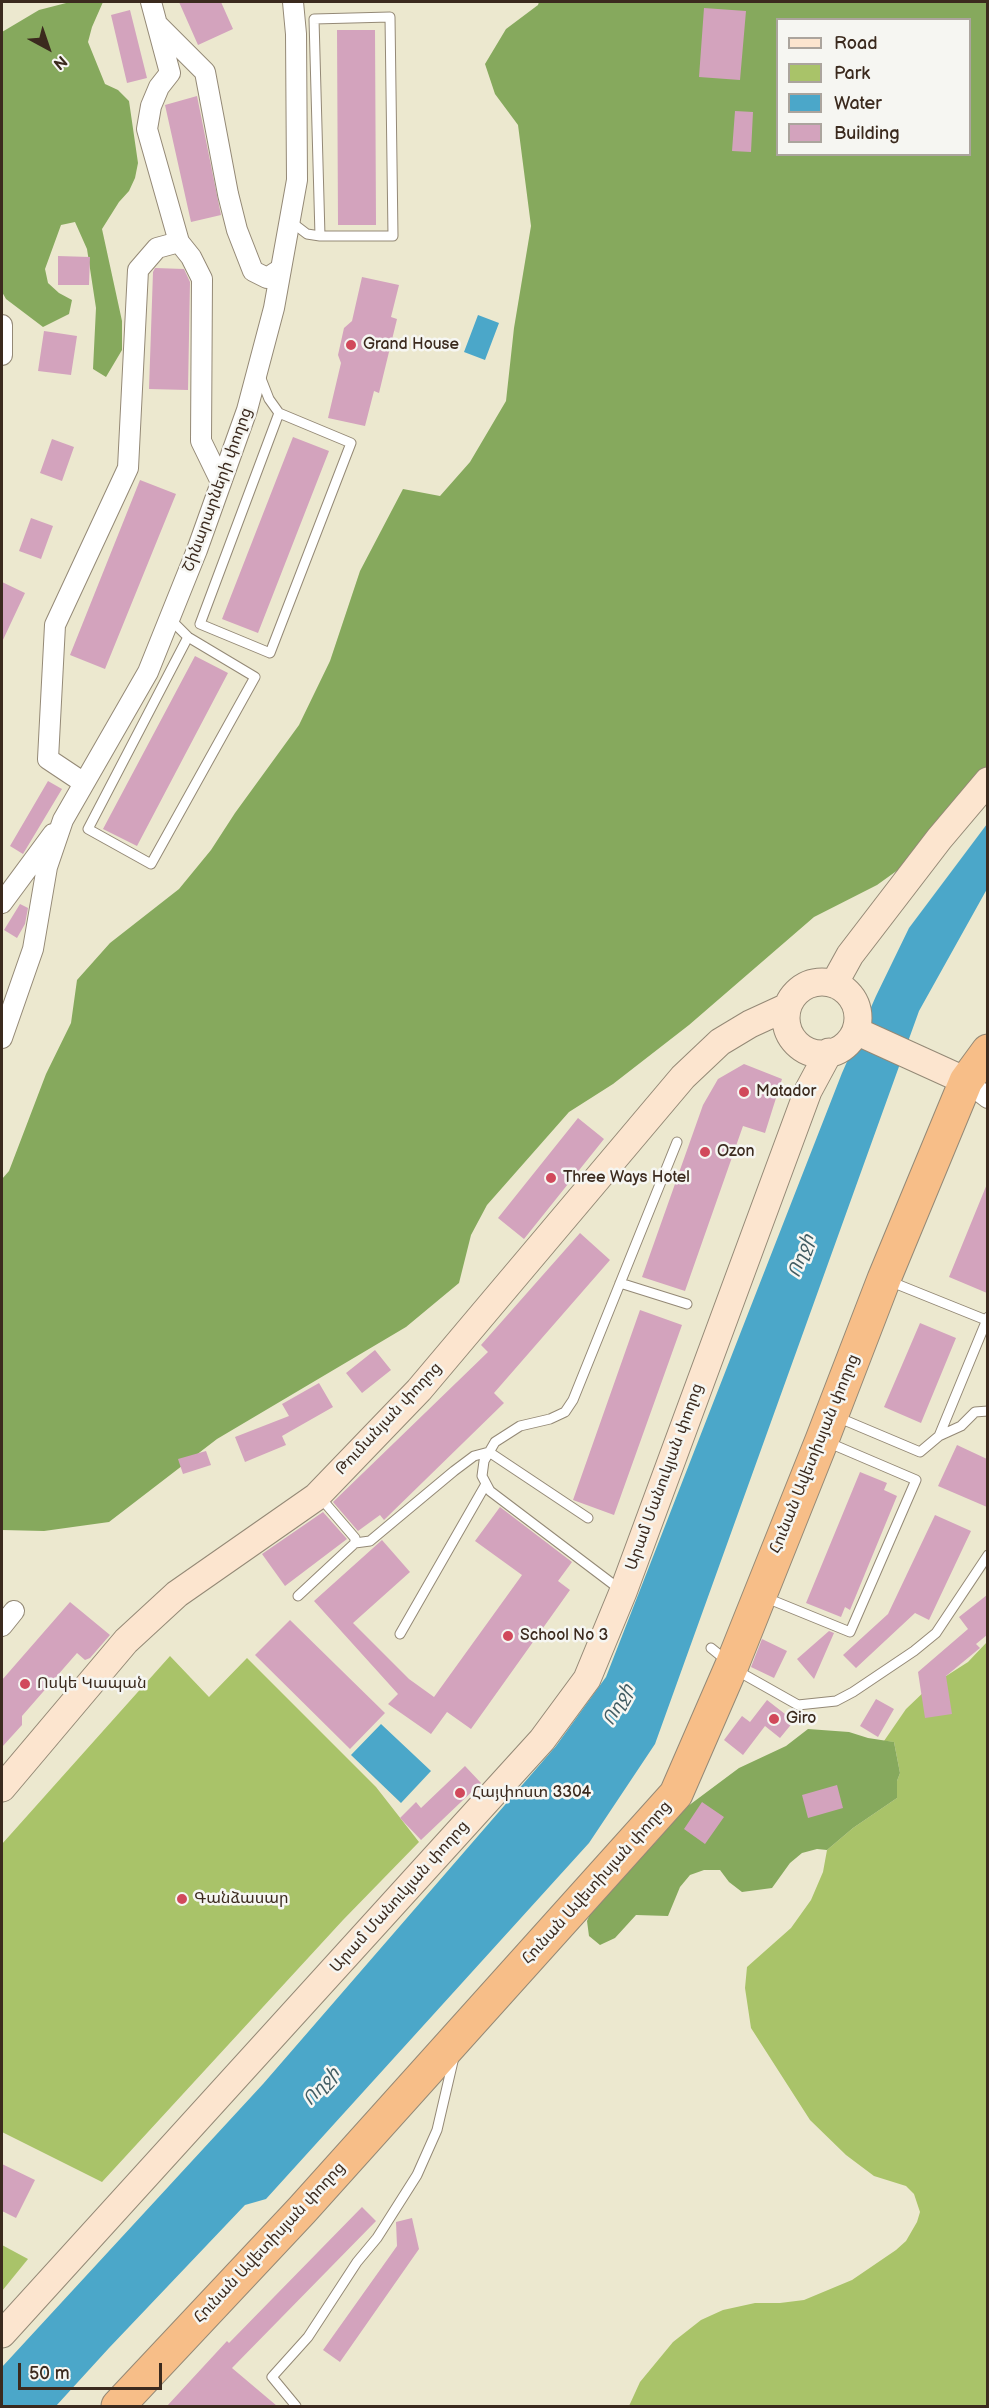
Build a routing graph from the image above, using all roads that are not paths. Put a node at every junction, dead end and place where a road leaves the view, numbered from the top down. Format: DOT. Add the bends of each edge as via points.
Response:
graph roads {
  1 [pos="151,2"];
  2 [pos="293,2"];
  3 [pos="157,25"];
  4 [pos="290,221"];
  5 [pos="320,236"];
  6 [pos="179,242"];
  7 [pos="281,269"];
  8 [pos="2,325"];
  9 [pos="2,355"];
  10 [pos="258,370"];
  11 [pos="279,413"];
  12 [pos="221,482"];
  13 [pos="170,619"];
  14 [pos="188,638"];
  15 [pos="987,780"];
  16 [pos="84,783"];
  17 [pos="63,820"];
  18 [pos="2,903"];
  19 [pos="843,991"];
  20 [pos="787,1018"];
  21 [pos="857,1032"];
  22 [pos="2,1038"];
  23 [pos="817,1051"];
  24 [pos="987,1051"];
  25 [pos="967,1083"];
  26 [pos="677,1142"];
  27 [pos="884,1279"];
  28 [pos="621,1283"];
  29 [pos="687,1304"];
  30 [pos="987,1318"];
  31 [pos="987,1411"];
  32 [pos="827,1427"];
  33 [pos="939,1436"];
  34 [pos="489,1452"];
  35 [pos="486,1484"];
  36 [pos="318,1494"];
  37 [pos="588,1518"];
  38 [pos="355,1543"];
  39 [pos="987,1555"];
  40 [pos="623,1592"];
  41 [pos="760,1595"];
  42 [pos="298,1596"];
  43 [pos="14,1611"];
  44 [pos="2,1626"];
  45 [pos="400,1634"];
  46 [pos="721,1656"];
  47 [pos="2,1788"];
  48 [pos="459,2036"];
  49 [pos="2,2334"];
  50 [pos="118,2406"];
  51 [pos="296,2406"];
  1 -- 3 [label="street"];
  2 -- 4 [label="street, Շինարարների փողոց" via="297,180"];
  3 -- 6 [label="street" via="170,73 151,106 147,129"];
  3 -- 7 [label="street" via="205,72 230,203 253,271 267,278"];
  4 -- 5 [label="lane" via="307,234"];
  4 -- 7 [label="street, Շինարարների փողոց"];
  5 -- 5 [label="lane" via="393,236 390,16 314,19"];
  6 -- 12 [label="street" via="202,279 201,441"];
  6 -- 16 [label="street" via="157,248 138,270 128,468 56,625 48,759"];
  7 -- 10 [label="street, Շինարարների փողոց"];
  8 -- 9 [label="street"];
  10 -- 11 [label="lane"];
  10 -- 12 [label="street, Շինարարների փողոց"];
  11 -- 11 [label="lane" via="351,443 270,653 200,624"];
  12 -- 13 [label="street, Շինարարների փողոց"];
  13 -- 14 [label="lane"];
  13 -- 16 [label="street, Շինարարների փողոց" via="147,672"];
  14 -- 14 [label="lane" via="255,677 152,864 88,829"];
  15 -- 19 [label="street" via="850,955"];
  16 -- 17 [label="street, Շինարարների փողոց"];
  17 -- 18 [label="street"];
  17 -- 22 [label="street, Շինարարների փողոց" via="47,867 33,950"];
  19 -- 20 [label="street" via="816,983 804,987 794,995"];
  19 -- 21 [label="street" via="858,1012"];
  20 -- 23 [label="street" via="794,1041"];
  20 -- 36 [label="street, Թումանյան փողոց" via="750,1024 720,1042 683,1077 418,1390"];
  21 -- 23 [label="street" via="837,1051"];
  21 -- 25 [label="street"];
  23 -- 40 [label="street, Արամ Մանուկյան փողոց" via="808,1091"];
  24 -- 25 [label="highway, Հունան Ավետիսյան փողոց"];
  25 -- 27 [label="highway, Հունան Ավետիսյան փողոց"];
  26 -- 28 [label="lane"];
  27 -- 30 [label="lane"];
  27 -- 32 [label="highway, Հունան Ավետիսյան փողոց"];
  28 -- 29 [label="lane"];
  28 -- 34 [label="lane" via="578,1391 565,1412 520,1426 495,1442"];
  30 -- 33 [label="lane"];
  31 -- 33 [label="lane" via="975,1412 961,1426"];
  32 -- 33 [label="lane" via="920,1452"];
  32 -- 41 [label="highway, Հունան Ավետիսյան փողոց"];
  32 -- 41 [label="lane" via="916,1480 850,1632"];
  34 -- 35 [label="lane" via="482,1476"];
  34 -- 37 [label="lane"];
  34 -- 38 [label="lane" via="474,1456 370,1541"];
  35 -- 40 [label="lane" via="489,1491"];
  35 -- 45 [label="lane"];
  36 -- 38 [label="lane" via="356,1538"];
  36 -- 47 [label="street, Թումանյան փողոց" via="177,1594 126,1641"];
  38 -- 42 [label="lane"];
  39 -- 46 [label="lane" via="936,1633 836,1701 798,1705 743,1674"];
  40 -- 49 [label="street, Արամ Մանուկյան փողոց" via="587,1679 542,1740"];
  41 -- 46 [label="highway, Հունան Ավետիսյան փողոց"];
  43 -- 44 [label="street"];
  46 -- 48 [label="highway, Հունան Ավետիսյան փողոց" via="676,1794"];
  48 -- 50 [label="highway, Հունան Ավետիսյան փողոց"];
  48 -- 51 [label="lane" via="437,2130 417,2175 308,2337 272,2377"];
}
